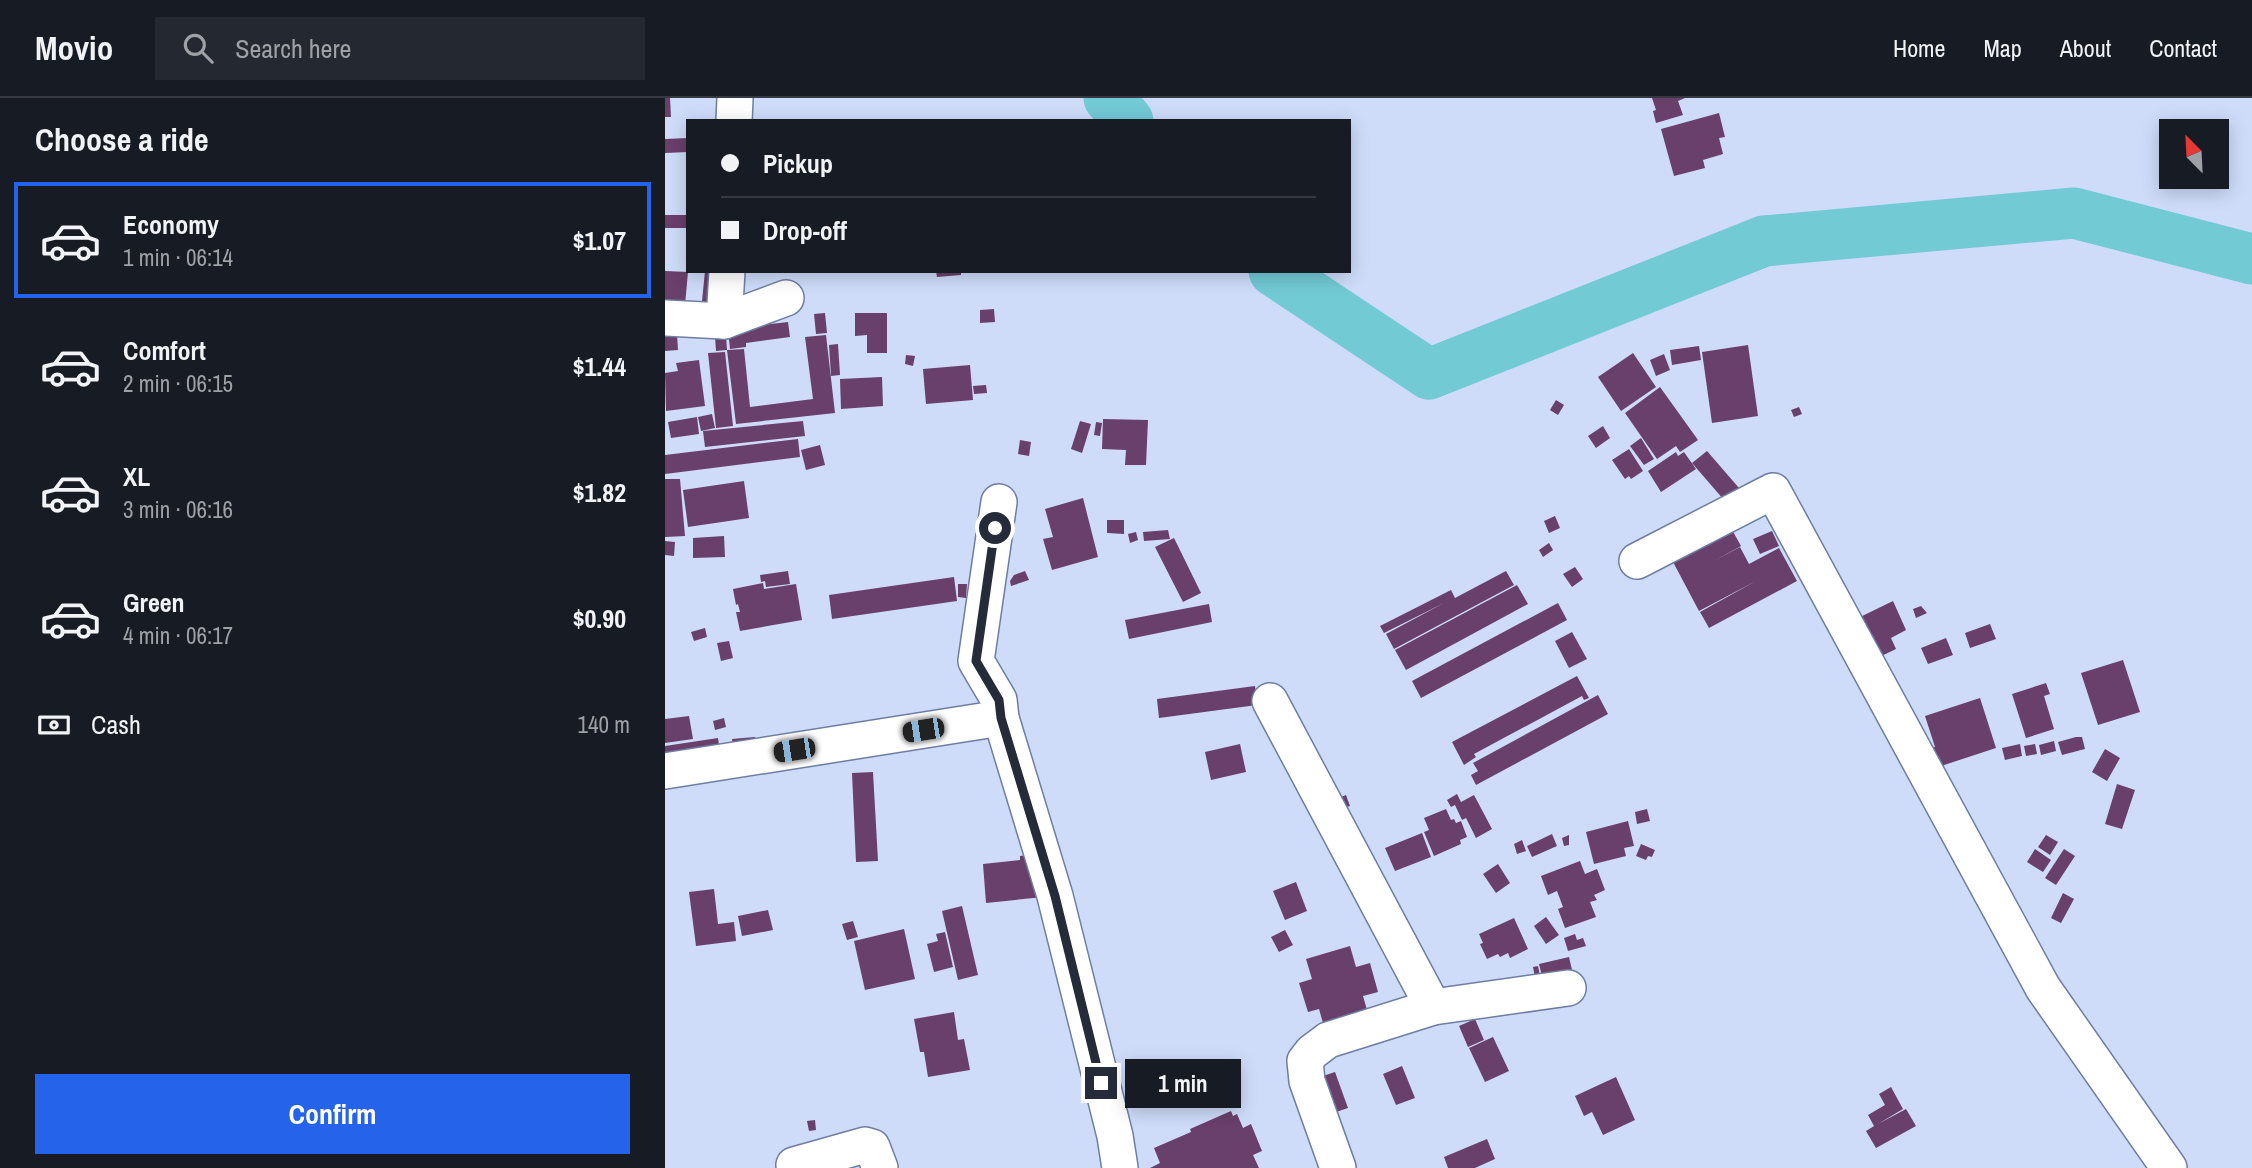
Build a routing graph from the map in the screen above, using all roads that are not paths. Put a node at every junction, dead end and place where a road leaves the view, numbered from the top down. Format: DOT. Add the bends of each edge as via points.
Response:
graph roads {
  1 [pos="735,98"];
  2 [pos="734,119"];
  3 [pos="727,273"];
  4 [pos="786,298"];
  5 [pos="665,317"];
  6 [pos="724,321"];
  7 [pos="999,502"];
  8 [pos="1637,561"];
  9 [pos="1270,701"];
  10 [pos="1001,718"];
  11 [pos="665,771"];
  12 [pos="1568,988"];
  13 [pos="1433,1007"];
  14 [pos="794,1165"];
  15 [pos="880,1168"];
  16 [pos="1120,1168"];
  17 [pos="1338,1168"];
  18 [pos="2169,1168"];
  1 -- 2 [label="street"];
  3 -- 6 [label="street"];
  4 -- 6 [label="street"];
  5 -- 6 [label="street"];
  7 -- 10 [label="street" via="976,661 999,700"];
  8 -- 18 [label="street" via="1773,491 2043,988"];
  9 -- 13 [label="street"];
  10 -- 11 [label="street"];
  10 -- 16 [label="street" via="1055,896"];
  12 -- 13 [label="street"];
  13 -- 17 [label="street" via="1328,1040 1305,1061 1307,1081"];
  14 -- 15 [label="street" via="865,1145 872,1147"];
}
